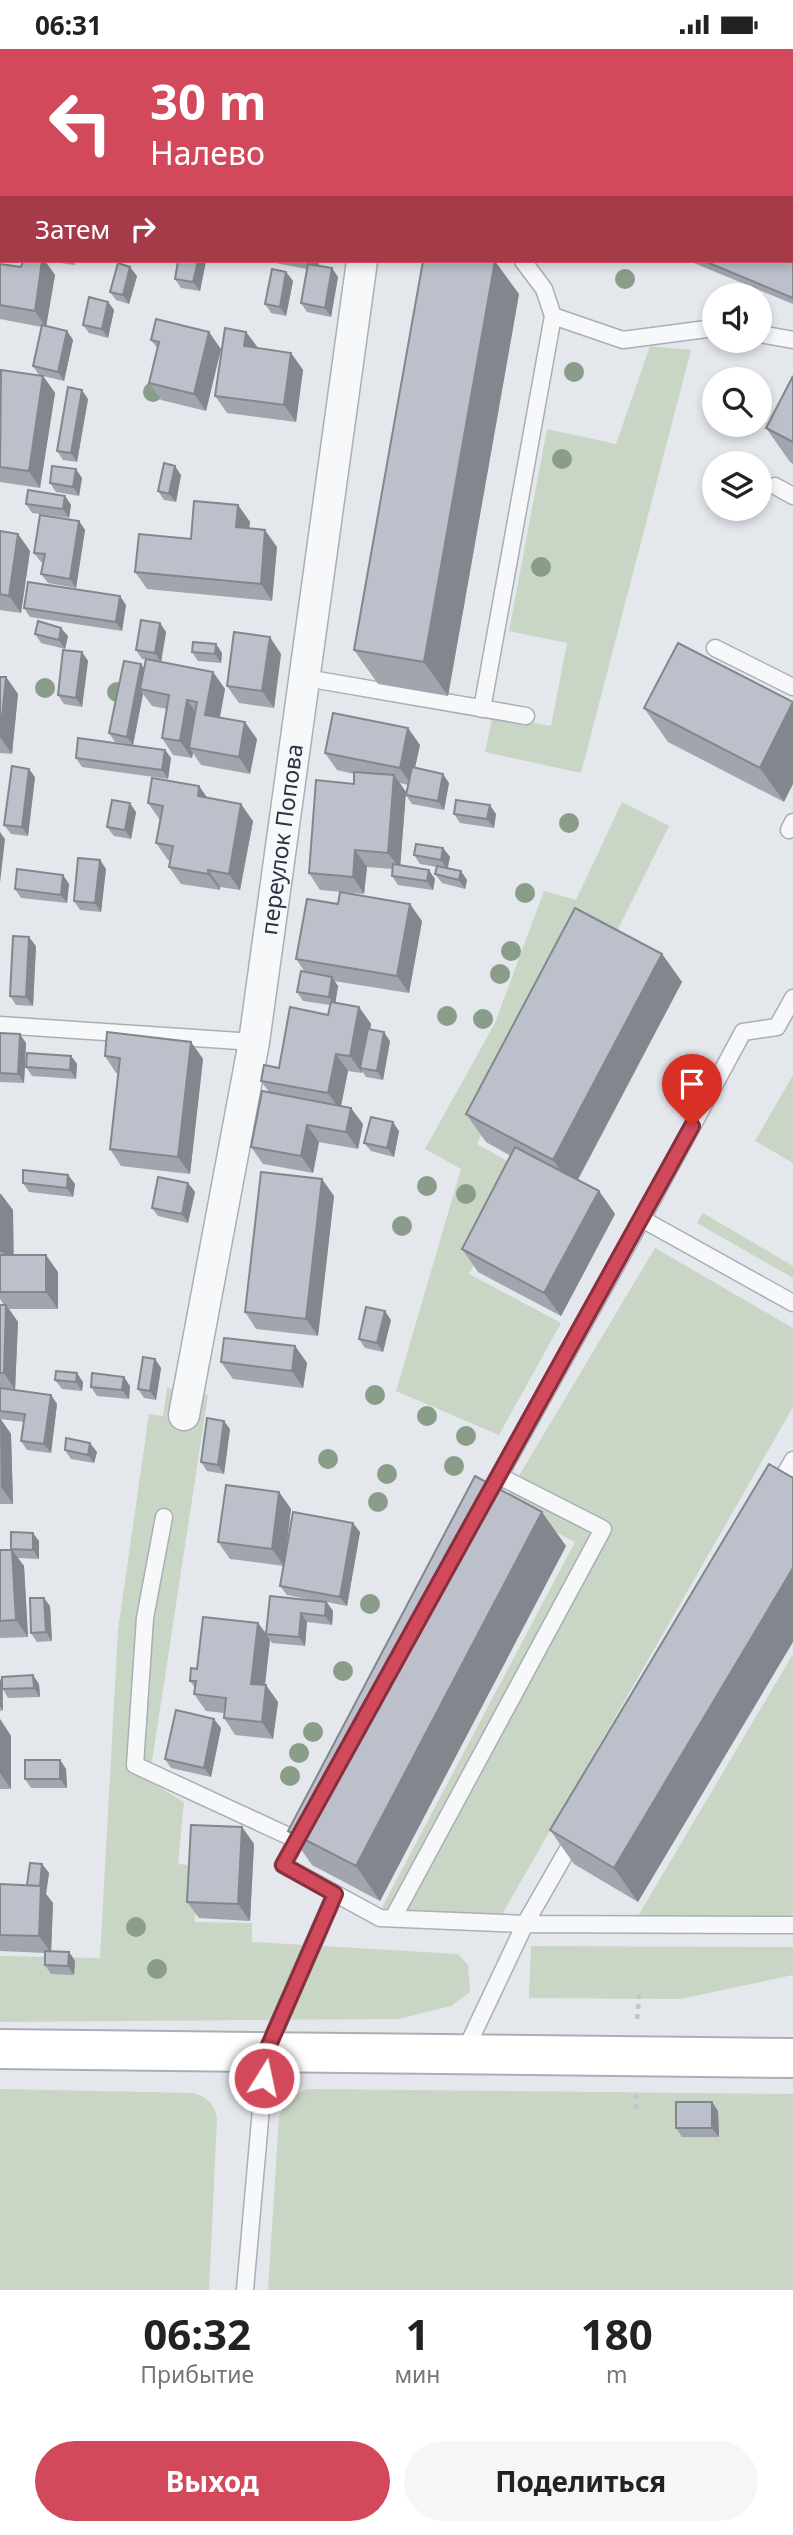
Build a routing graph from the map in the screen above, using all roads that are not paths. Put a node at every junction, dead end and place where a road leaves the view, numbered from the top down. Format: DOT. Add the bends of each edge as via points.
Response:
graph roads {
  1 [pos="362,263"];
  2 [pos="524,263"];
  3 [pos="552,316"];
  4 [pos="702,330"];
  5 [pos="772,336"];
  6 [pos="793,340"];
  7 [pos="775,486"];
  8 [pos="793,496"];
  9 [pos="715,648"];
  10 [pos="306,678"];
  11 [pos="793,687"];
  12 [pos="482,709"];
  13 [pos="526,716"];
  14 [pos="793,998"];
  15 [pos="0,1025"];
  16 [pos="254,1042"];
  17 [pos="642,1219"];
  18 [pos="793,1303"];
  19 [pos="184,1415"];
  20 [pos="793,1460"];
  21 [pos="499,1476"];
  22 [pos="765,1508"];
  23 [pos="479,1513"];
  24 [pos="164,1517"];
  25 [pos="310,1816"];
  26 [pos="587,1817"];
  27 [pos="297,1840"];
  28 [pos="335,1894"];
  29 [pos="393,1918"];
  30 [pos="525,1924"];
  31 [pos="793,1925"];
  32 [pos="0,2049"];
  33 [pos="266,2052"];
  34 [pos="463,2055"];
  35 [pos="793,2058"];
  36 [pos="245,2290"];
  1 -- 10 [label="street, переулок Попова"];
  2 -- 3 [label="lane" via="544,289"];
  3 -- 4 [label="lane" via="623,340"];
  3 -- 12 [label="lane"];
  5 -- 6 [label="lane"];
  7 -- 8 [label="lane"];
  9 -- 11 [label="lane"];
  10 -- 12 [label="lane"];
  10 -- 16 [label="street, переулок Попова"];
  12 -- 13 [label="lane"];
  14 -- 17 [label="lane" via="778,1027 743,1032"];
  15 -- 16 [label="lane"];
  16 -- 19 [label="street, переулок Попова"];
  17 -- 18 [label="lane"];
  17 -- 21 [label="lane"];
  20 -- 22 [label="lane"];
  21 -- 23 [label="lane"];
  21 -- 29 [label="lane" via="603,1529"];
  24 -- 27 [label="lane" via="145,1618 135,1765"];
  25 -- 27 [label="lane"];
  26 -- 30 [label="lane"];
  27 -- 28 [label="lane" via="283,1865"];
  28 -- 29 [label="lane" via="380,1918"];
  28 -- 33 [label="lane"];
  29 -- 30 [label="lane"];
  30 -- 31 [label="lane"];
  30 -- 34 [label="lane"];
  32 -- 33 [label="street"];
  33 -- 34 [label="street"];
  33 -- 36 [label="lane"];
  34 -- 35 [label="street"];
}
